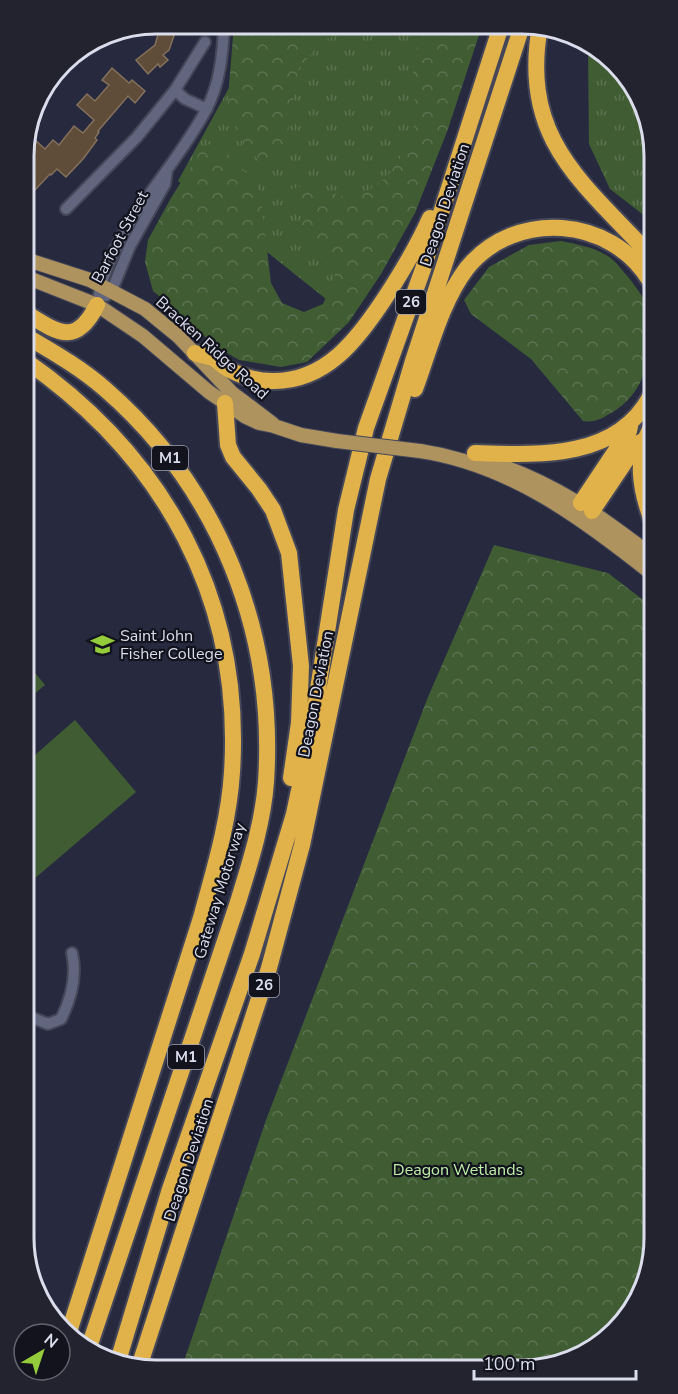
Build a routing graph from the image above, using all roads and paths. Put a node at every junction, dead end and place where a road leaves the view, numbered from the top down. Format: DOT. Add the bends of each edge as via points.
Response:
graph roads {
  1 [pos="498,34"];
  2 [pos="519,34"];
  3 [pos="223,35"];
  4 [pos="538,36"];
  5 [pos="205,42"];
  6 [pos="175,90"];
  7 [pos="207,109"];
  8 [pos="454,175"];
  9 [pos="66,209"];
  10 [pos="644,248"];
  11 [pos="35,262"];
  12 [pos="644,272"];
  13 [pos="35,281"];
  14 [pos="106,288"];
  15 [pos="97,305"];
  16 [pos="35,318"];
  17 [pos="35,342"];
  18 [pos="195,353"];
  19 [pos="35,367"];
  20 [pos="225,403"];
  21 [pos="644,405"];
  22 [pos="396,415"];
  23 [pos="631,422"];
  24 [pos="274,426"];
  25 [pos="644,437"];
  26 [pos="644,449"];
  27 [pos="475,453"];
  28 [pos="445,454"];
  29 [pos="644,494"];
  30 [pos="583,513"];
  31 [pos="644,550"];
  32 [pos="644,566"];
  33 [pos="294,814"];
  34 [pos="72,953"];
  35 [pos="34,1018"];
  36 [pos="72,1322"];
  37 [pos="91,1340"];
  38 [pos="120,1353"];
  39 [pos="142,1358"];
  1 -- 8 [label="highway, Deagon Deviation / 26"];
  2 -- 22 [label="highway, Deagon Deviation / 26"];
  3 -- 7 [label="street, Barfoot Street" via="218,74"];
  4 -- 10 [label="highway" via="537,94 548,130 578,178"];
  5 -- 6 [label="street"];
  6 -- 7 [label="street"];
  6 -- 9 [label="street" via="137,137"];
  7 -- 14 [label="street, Barfoot Street" via="167,171 165,184"];
  8 -- 18 [label="highway" via="438,193 410,261 368,324 339,356 309,375 272,381 250,378"];
  8 -- 33 [label="highway, Deagon Deviation / 26" via="355,468"];
  11 -- 14 [label="main road, Bracken Ridge Road"];
  12 -- 22 [label="highway" via="612,242 581,230 532,228 502,239 477,258 457,283 411,401"];
  13 -- 15 [label="main road, Bracken Ridge Road"];
  14 -- 15 [label="street, Barfoot Street"];
  14 -- 18 [label="main road, Bracken Ridge Road" via="161,321"];
  15 -- 16 [label="highway" via="83,327 69,334 59,333"];
  15 -- 20 [label="main road, Bracken Ridge Road" via="143,336"];
  17 -- 37 [label="highway, Gateway Motorway / M1" via="103,388 140,423 194,491 221,539 254,627 267,729 266,783 255,847"];
  18 -- 24 [label="main road, Bracken Ridge Road" via="232,393"];
  19 -- 36 [label="highway, Gateway Motorway / M1" via="91,412 129,452 178,523 212,603 230,679 234,723 232,773 216,866"];
  20 -- 24 [label="main road, Bracken Ridge Road" via="258,423"];
  20 -- 33 [label="highway" via="232,457 273,510 289,553 301,666 299,723 289,793"];
  21 -- 23 [label="highway"];
  22 -- 39 [label="highway, Deagon Deviation / 26" via="378,479 288,903"];
  23 -- 27 [label="highway" via="607,439 574,450"];
  23 -- 30 [label="highway"];
  24 -- 28 [label="main road, Bracken Ridge Road, bridge" via="337,441"];
  25 -- 30 [label="highway"];
  26 -- 29 [label="highway" via="640,482"];
  27 -- 28 [label="main road, Bracken Ridge Road"];
  27 -- 30 [label="main road, Bracken Ridge Road" via="550,485"];
  28 -- 30 [label="main road, Bracken Ridge Road"];
  30 -- 31 [label="main road, Bracken Ridge Road"];
  30 -- 32 [label="main road, Bracken Ridge Road"];
  33 -- 38 [label="highway, Deagon Deviation / 26" via="252,954 169,1192"];
  34 -- 35 [label="street" via="76,969 61,1019 48,1024"];
}
